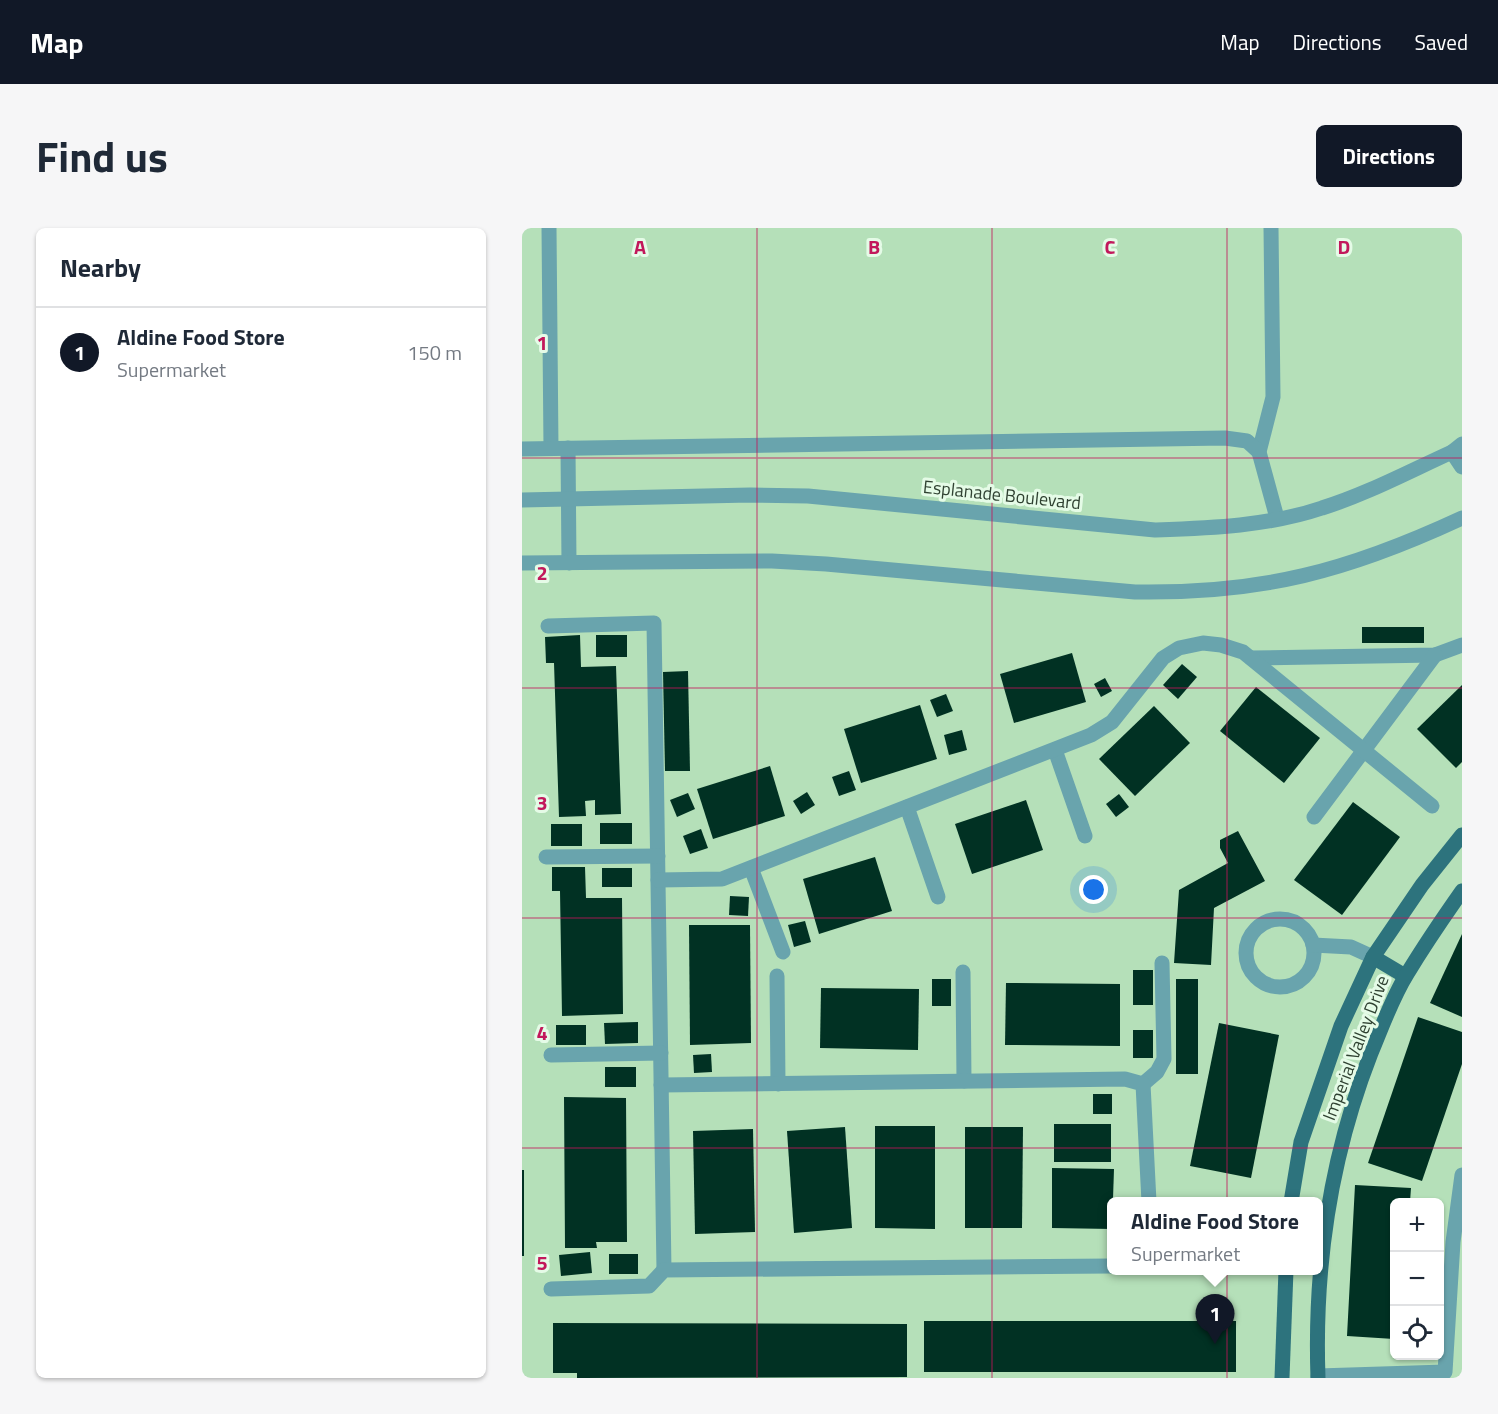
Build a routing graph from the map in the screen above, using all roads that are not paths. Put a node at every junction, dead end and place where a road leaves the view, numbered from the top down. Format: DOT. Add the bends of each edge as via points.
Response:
graph roads {
  1 [pos="549,228"];
  2 [pos="1271,228"];
  3 [pos="551,448"];
  4 [pos="568,448"];
  5 [pos="1457,448"];
  6 [pos="522,449"];
  7 [pos="1259,452"];
  8 [pos="1462,467"];
  9 [pos="568,499"];
  10 [pos="522,500"];
  11 [pos="1277,518"];
  12 [pos="1462,518"];
  13 [pos="569,562"];
  14 [pos="522,563"];
  15 [pos="548,626"];
  16 [pos="1462,645"];
  17 [pos="1435,655"];
  18 [pos="1251,658"];
  19 [pos="1055,750"];
  20 [pos="1364,751"];
  21 [pos="1432,806"];
  22 [pos="907,807"];
  23 [pos="1314,817"];
  24 [pos="1462,835"];
  25 [pos="1085,836"];
  26 [pos="658,856"];
  27 [pos="546,857"];
  28 [pos="751,868"];
  29 [pos="658,880"];
  30 [pos="938,897"];
  31 [pos="1459,899"];
  32 [pos="1313,945"];
  33 [pos="783,952"];
  34 [pos="1374,957"];
  35 [pos="1162,963"];
  36 [pos="963,972"];
  37 [pos="777,976"];
  38 [pos="1406,976"];
  39 [pos="661,1053"];
  40 [pos="551,1054"];
  41 [pos="964,1081"];
  42 [pos="778,1084"];
  43 [pos="1143,1084"];
  44 [pos="661,1085"];
  45 [pos="1462,1175"];
  46 [pos="1149,1197"];
  47 [pos="1292,1197"];
  48 [pos="1323,1209"];
  49 [pos="1107,1266"];
  50 [pos="664,1270"];
  51 [pos="1286,1275"];
  52 [pos="1319,1275"];
  53 [pos="551,1289"];
  54 [pos="1318,1377"];
  55 [pos="1282,1378"];
  1 -- 3 [label="street"];
  2 -- 7 [label="street" via="1273,397"];
  3 -- 4 [label="street"];
  3 -- 6 [label="street"];
  4 -- 7 [label="street" via="1225,438 1247,441"];
  4 -- 9 [label="street"];
  5 -- 8 [label="street"];
  5 -- 11 [label="street, Esplanade Boulevard" via="1322,508"];
  7 -- 11 [label="street"];
  9 -- 10 [label="street, Esplanade Boulevard"];
  9 -- 11 [label="street, Esplanade Boulevard" via="808,496 1155,530 1249,524"];
  9 -- 13 [label="street"];
  12 -- 13 [label="street" via="1345,566 1242,588 1187,593 1135,592 772,561"];
  13 -- 14 [label="street"];
  15 -- 26 [label="street" via="654,623"];
  16 -- 17 [label="street"];
  17 -- 18 [label="street"];
  17 -- 20 [label="street"];
  18 -- 19 [label="street" via="1221,645 1203,643 1179,648 1163,658 1112,722"];
  18 -- 20 [label="street"];
  19 -- 22 [label="street"];
  19 -- 25 [label="street"];
  20 -- 21 [label="street"];
  20 -- 23 [label="street"];
  22 -- 28 [label="street"];
  22 -- 30 [label="street"];
  24 -- 34 [label="main road, Imperial Valley Drive" via="1422,885"];
  26 -- 27 [label="street"];
  26 -- 29 [label="street"];
  28 -- 29 [label="street" via="722,879"];
  28 -- 33 [label="street"];
  29 -- 39 [label="street"];
  31 -- 38 [label="main road, Imperial Valley Drive"];
  32 -- 32 [label="street" via="1301,926 1291,921 1269,921 1251,934 1246,956 1254,976 1285,987 1305,976 1311,967"];
  32 -- 34 [label="street" via="1351,947"];
  34 -- 38 [label="main road"];
  34 -- 47 [label="main road, Imperial Valley Drive" via="1319,1083 1301,1142"];
  35 -- 43 [label="street" via="1164,1059 1157,1072"];
  36 -- 41 [label="street"];
  37 -- 42 [label="street"];
  38 -- 48 [label="main road, Imperial Valley Drive" via="1357,1089"];
  39 -- 40 [label="street"];
  39 -- 44 [label="street"];
  41 -- 42 [label="street"];
  41 -- 43 [label="street" via="1125,1078"];
  42 -- 44 [label="street"];
  43 -- 46 [label="street"];
  44 -- 50 [label="street"];
  45 -- 54 [label="street" via="1457,1194 1444,1372"];
  49 -- 50 [label="street"];
  50 -- 53 [label="street" via="649,1286"];
  51 -- 55 [label="main road"];
  52 -- 54 [label="main road, Imperial Valley Drive"];
}
